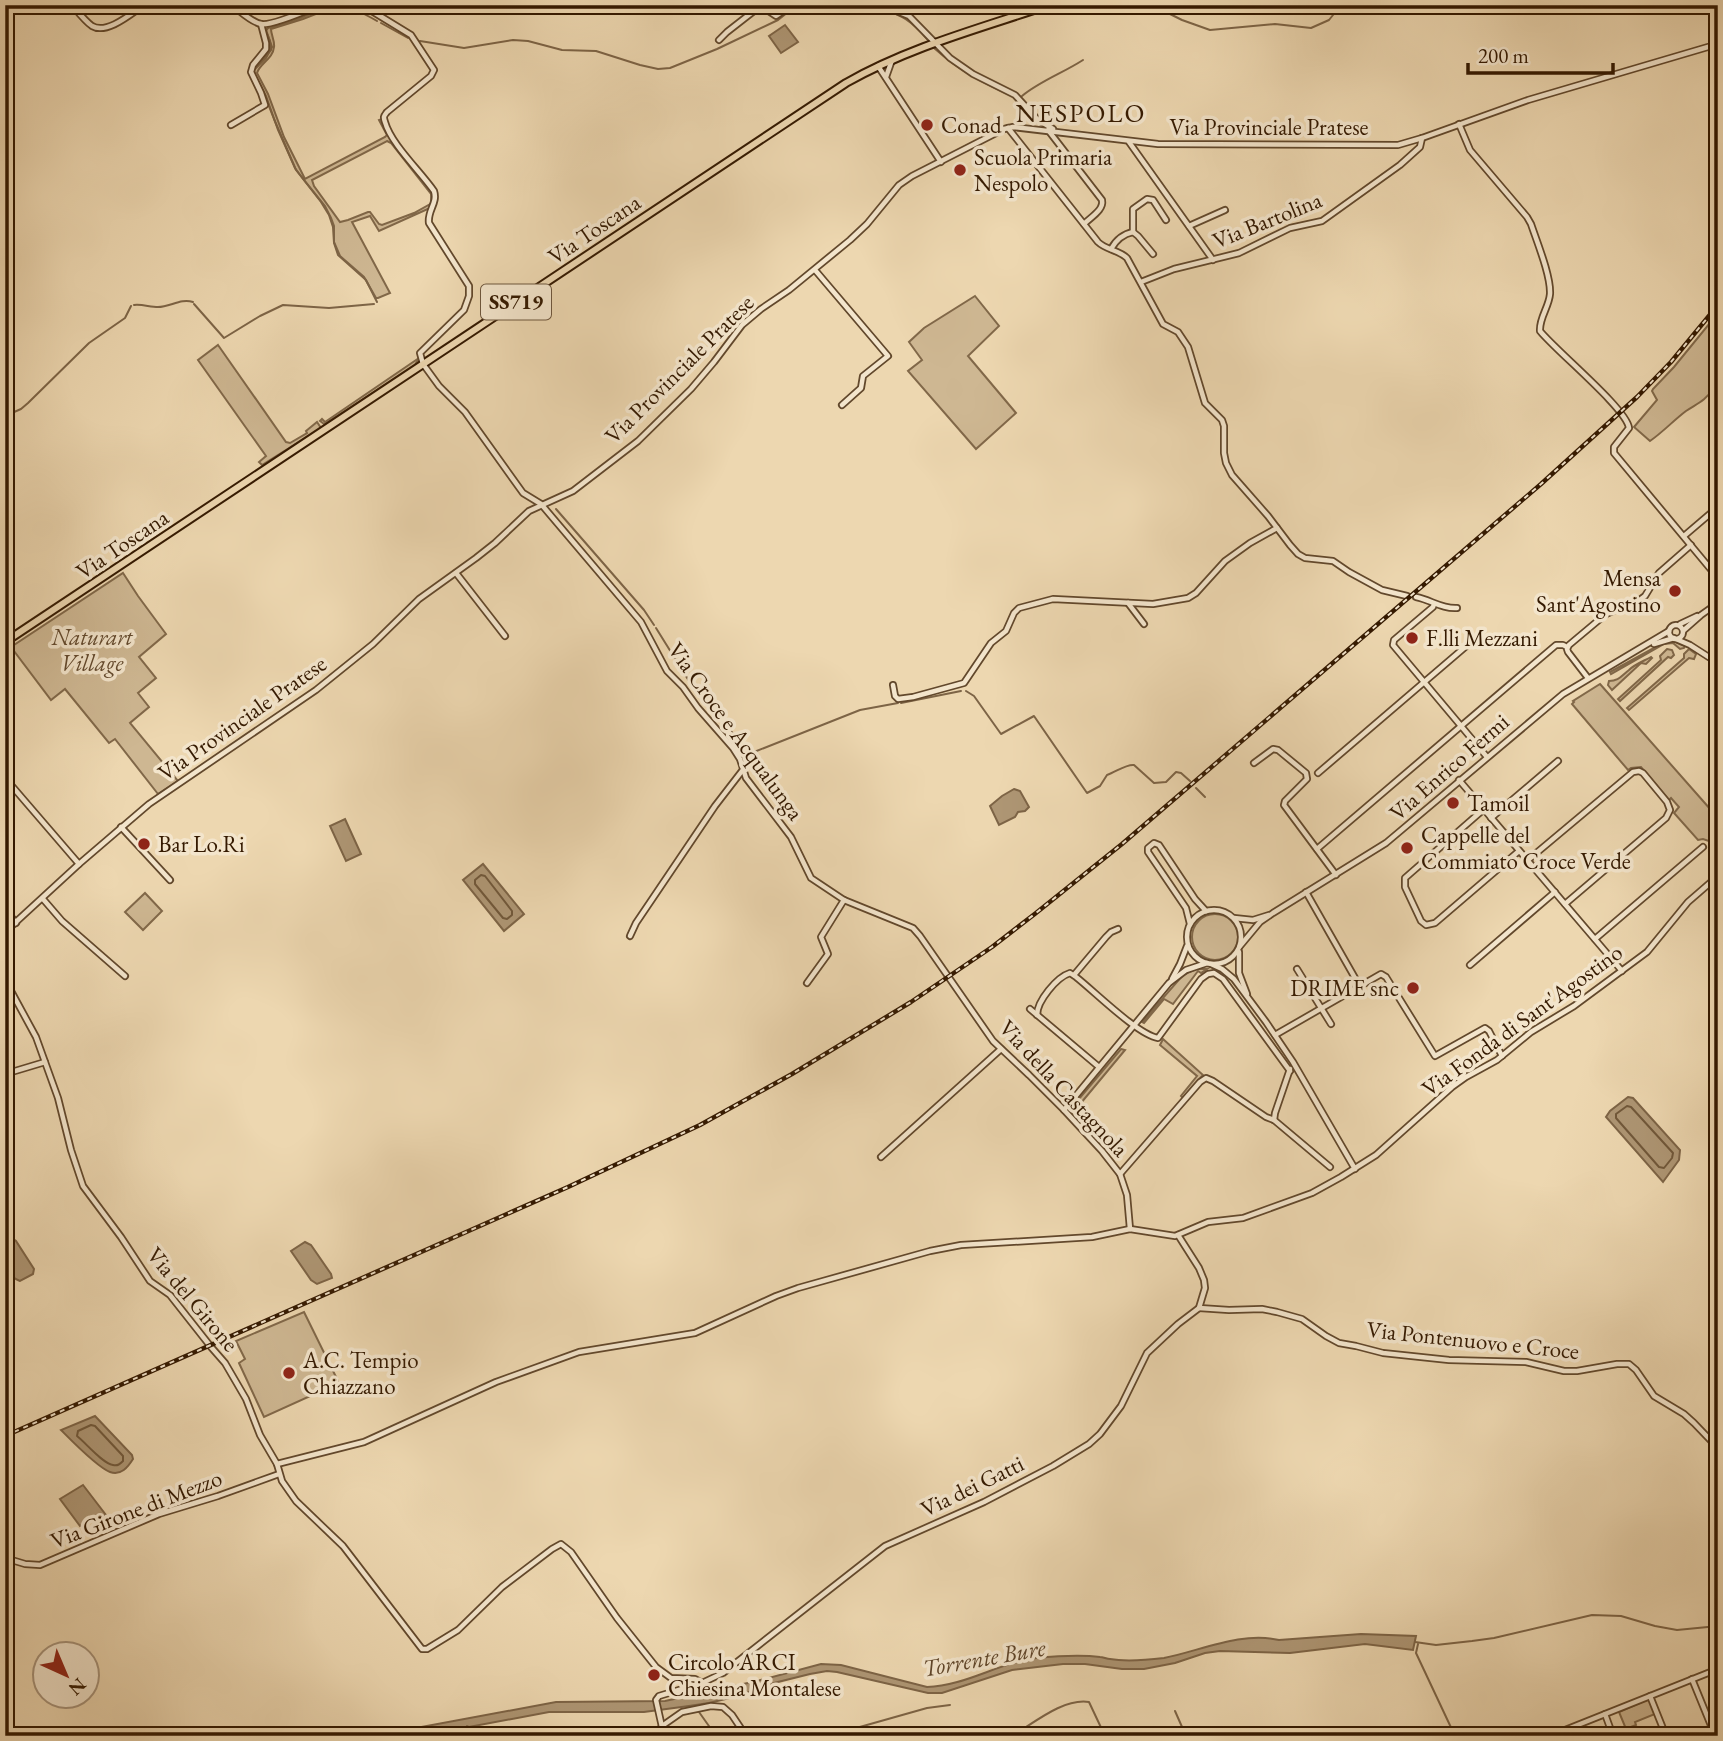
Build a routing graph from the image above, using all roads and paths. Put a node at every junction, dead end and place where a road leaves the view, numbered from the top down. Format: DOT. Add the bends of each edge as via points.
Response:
graph roads {
  1 [pos="72,5"];
  2 [pos="144,5"];
  3 [pos="232,5"];
  4 [pos="320,5"];
  5 [pos="362,5"];
  6 [pos="792,5"];
  7 [pos="882,5"];
  8 [pos="1049,5"];
  9 [pos="261,24"];
  10 [pos="719,40"];
  11 [pos="935,43"];
  12 [pos="1718,44"];
  13 [pos="892,60"];
  14 [pos="878,66"];
  15 [pos="886,78"];
  16 [pos="1459,124"];
  17 [pos="232,125"];
  18 [pos="1008,128"];
  19 [pos="1048,130"];
  20 [pos="1056,131"];
  21 [pos="1422,138"];
  22 [pos="1129,141"];
  23 [pos="941,162"];
  24 [pos="1225,210"];
  25 [pos="1166,220"];
  26 [pos="1084,224"];
  27 [pos="1189,226"];
  28 [pos="1133,232"];
  29 [pos="1111,249"];
  30 [pos="1153,254"];
  31 [pos="1213,260"];
  32 [pos="815,270"];
  33 [pos="1141,282"];
  34 [pos="423,364"];
  35 [pos="842,405"];
  36 [pos="541,504"];
  37 [pos="1718,507"];
  38 [pos="1277,528"];
  39 [pos="1684,536"];
  40 [pos="1691,545"];
  41 [pos="456,572"];
  42 [pos="1718,578"];
  43 [pos="1407,596"];
  44 [pos="1416,597"];
  45 [pos="1128,603"];
  46 [pos="1718,603"];
  47 [pos="1434,604"];
  48 [pos="1457,608"];
  49 [pos="1701,615"];
  50 [pos="1144,624"];
  51 [pos="1679,625"];
  52 [pos="1669,631"];
  53 [pos="1683,632"];
  54 [pos="505,636"];
  55 [pos="1478,636"];
  56 [pos="1675,639"];
  57 [pos="5,642"];
  58 [pos="1690,645"];
  59 [pos="1646,646"];
  60 [pos="1567,647"];
  61 [pos="1718,663"];
  62 [pos="1588,678"];
  63 [pos="1424,682"];
  64 [pos="893,684"];
  65 [pos="1461,726"];
  66 [pos="1487,757"];
  67 [pos="1558,761"];
  68 [pos="1254,763"];
  69 [pos="743,771"];
  70 [pos="1318,773"];
  71 [pos="5,778"];
  72 [pos="1460,780"];
  73 [pos="1484,809"];
  74 [pos="1491,818"];
  75 [pos="121,827"];
  76 [pos="1703,847"];
  77 [pos="1317,849"];
  78 [pos="1519,851"];
  79 [pos="1528,860"];
  80 [pos="79,864"];
  81 [pos="1336,875"];
  82 [pos="1718,876"];
  83 [pos="170,880"];
  84 [pos="1306,892"];
  85 [pos="1555,892"];
  86 [pos="43,899"];
  87 [pos="844,900"];
  88 [pos="1565,904"];
  89 [pos="5,909"];
  90 [pos="1206,911"];
  91 [pos="1273,913"];
  92 [pos="1234,918"];
  93 [pos="16,923"];
  94 [pos="1190,923"];
  95 [pos="1118,929"];
  96 [pos="5,932"];
  97 [pos="630,936"];
  98 [pos="1595,939"];
  99 [pos="1188,944"];
  100 [pos="1239,947"];
  101 [pos="1209,964"];
  102 [pos="1470,965"];
  103 [pos="1297,969"];
  104 [pos="1622,971"];
  105 [pos="1074,975"];
  106 [pos="125,976"];
  107 [pos="950,979"];
  108 [pos="5,980"];
  109 [pos="807,983"];
  110 [pos="1170,983"];
  111 [pos="1359,985"];
  112 [pos="1247,995"];
  113 [pos="1321,1007"];
  114 [pos="1030,1009"];
  115 [pos="1037,1015"];
  116 [pos="1331,1024"];
  117 [pos="1134,1025"];
  118 [pos="1275,1035"];
  119 [pos="1001,1049"];
  120 [pos="1502,1056"];
  121 [pos="45,1062"];
  122 [pos="1293,1062"];
  123 [pos="1099,1067"];
  124 [pos="1290,1071"];
  125 [pos="5,1074"];
  126 [pos="1063,1110"];
  127 [pos="1275,1120"];
  128 [pos="881,1157"];
  129 [pos="1330,1167"];
  130 [pos="1355,1169"];
  131 [pos="1120,1174"];
  132 [pos="1130,1229"];
  133 [pos="1178,1235"];
  134 [pos="1199,1308"];
  135 [pos="1718,1448"];
  136 [pos="277,1464"];
  137 [pos="279,1474"];
  138 [pos="5,1558"];
  139 [pos="1718,1669"];
  140 [pos="1692,1679"];
  141 [pos="702,1683"];
  142 [pos="1650,1696"];
  143 [pos="1605,1714"];
  144 [pos="662,1727"];
  145 [pos="1559,1734"];
  146 [pos="652,1736"];
  147 [pos="746,1736"];
  148 [pos="1550,1736"];
  149 [pos="1613,1736"];
  150 [pos="1666,1736"];
  151 [pos="1706,1736"];
  1 -- 2 [label="street" via="99,28 111,26"];
  3 -- 9 [label="street"];
  4 -- 9 [label="street"];
  5 -- 34 [label="street" via="411,35 434,70 384,118 395,141 434,191 429,223 469,286 464,310 419,353"];
  6 -- 10 [label="street" via="776,16 762,7 756,9"];
  7 -- 11 [label="street" via="912,19"];
  8 -- 11 [label="main road, Via Toscana / SS719"];
  9 -- 17 [label="street" via="266,49 251,70 265,105"];
  11 -- 13 [label="main road, Via Toscana / SS719"];
  11 -- 20 [label="street" via="965,69 1015,95 1037,120"];
  12 -- 16 [label="street, Via Provinciale Pratese"];
  13 -- 14 [label="main road, Via Toscana / SS719"];
  13 -- 15 [label="street"];
  14 -- 15 [label="street"];
  14 -- 34 [label="main road, Via Toscana / SS719" via="836,89"];
  15 -- 23 [label="street"];
  16 -- 21 [label="street, Via Provinciale Pratese"];
  16 -- 39 [label="street" via="1470,150 1531,224 1550,287 1539,331 1629,423 1613,450"];
  18 -- 19 [label="street, Via Provinciale Pratese"];
  18 -- 23 [label="street, Via Provinciale Pratese"];
  18 -- 26 [label="street"];
  19 -- 20 [label="street, Via Provinciale Pratese"];
  19 -- 26 [label="street" via="1103,202"];
  20 -- 22 [label="street, Via Provinciale Pratese"];
  21 -- 22 [label="street, Via Provinciale Pratese" via="1391,145"];
  21 -- 31 [label="street, Via Bartolina" via="1420,147 1400,165 1322,221 1290,228 1239,253"];
  22 -- 27 [label="street"];
  23 -- 32 [label="street, Via Provinciale Pratese" via="899,185 867,224"];
  24 -- 27 [label="street"];
  25 -- 28 [label="street" via="1147,199 1133,209"];
  26 -- 29 [label="street" via="1099,243"];
  27 -- 31 [label="street"];
  28 -- 29 [label="street"];
  28 -- 30 [label="street"];
  29 -- 33 [label="street" via="1127,258"];
  31 -- 33 [label="street, Via Bartolina"];
  32 -- 35 [label="street" via="888,356 864,374 861,388"];
  32 -- 36 [label="street, Via Provinciale Pratese" via="742,324 691,389 638,441 573,491"];
  33 -- 38 [label="street" via="1163,324 1178,332 1188,347 1205,402 1222,420 1224,453 1232,475"];
  34 -- 36 [label="street, Via Croce e Acqualunga" via="465,412 523,493"];
  34 -- 57 [label="main road, Via Toscana / SS719"];
  36 -- 41 [label="street, Via Provinciale Pratese"];
  36 -- 69 [label="street, Via Croce e Acqualunga" via="641,622 667,671 733,748"];
  37 -- 39 [label="street"];
  38 -- 43 [label="street" via="1301,556 1333,561 1382,590"];
  38 -- 45 [label="street" via="1230,557 1191,596 1157,604"];
  39 -- 40 [label="street"];
  40 -- 42 [label="street"];
  40 -- 60 [label="street" via="1659,573 1645,596 1630,607 1606,614"];
  41 -- 54 [label="street"];
  41 -- 75 [label="street, Via Provinciale Pratese" via="316,691"];
  44 -- 47 [label="street"];
  45 -- 50 [label="street"];
  45 -- 64 [label="street" via="1048,599 1024,606 1014,613 1007,629 991,643 964,683 898,699"];
  46 -- 49 [label="street"];
  47 -- 48 [label="street"];
  47 -- 63 [label="street" via="1393,641"];
  49 -- 51 [label="street"];
  49 -- 53 [label="street"];
  51 -- 52 [label="street"];
  51 -- 53 [label="street"];
  52 -- 56 [label="street"];
  52 -- 59 [label="street"];
  53 -- 56 [label="street"];
  53 -- 58 [label="street"];
  55 -- 63 [label="street"];
  56 -- 58 [label="street"];
  56 -- 59 [label="street"];
  58 -- 61 [label="street"];
  59 -- 62 [label="street, Via Enrico Fermi"];
  60 -- 62 [label="street"];
  60 -- 65 [label="street" via="1556,645"];
  62 -- 66 [label="street, Via Enrico Fermi"];
  63 -- 65 [label="street"];
  63 -- 70 [label="street"];
  65 -- 66 [label="street"];
  65 -- 77 [label="street"];
  66 -- 72 [label="street, Via Enrico Fermi"];
  67 -- 74 [label="street"];
  68 -- 77 [label="street" via="1278,750 1306,773 1307,779 1283,804"];
  69 -- 87 [label="street, Via Croce e Acqualunga" via="791,837 811,878"];
  69 -- 97 [label="street"];
  71 -- 80 [label="street"];
  72 -- 73 [label="street"];
  72 -- 81 [label="street, Via Enrico Fermi" via="1386,843"];
  73 -- 74 [label="street"];
  73 -- 78 [label="street" via="1404,880 1423,922 1434,924"];
  74 -- 78 [label="street"];
  75 -- 80 [label="street, Via Provinciale Pratese"];
  75 -- 83 [label="street"];
  76 -- 98 [label="street"];
  77 -- 81 [label="street"];
  78 -- 79 [label="street"];
  79 -- 85 [label="street"];
  79 -- 88 [label="street" via="1635,771 1669,803 1663,821"];
  80 -- 86 [label="street, Via Provinciale Pratese"];
  81 -- 84 [label="street, Via Enrico Fermi"];
  82 -- 104 [label="street, Via Fonda di Sant'Agostino" via="1688,902 1651,949"];
  84 -- 91 [label="street, Via Enrico Fermi"];
  84 -- 111 [label="street"];
  85 -- 88 [label="street"];
  85 -- 102 [label="street"];
  86 -- 93 [label="street, Via Provinciale Pratese"];
  86 -- 106 [label="street"];
  87 -- 107 [label="street, Via Croce e Acqualunga" via="913,928"];
  87 -- 109 [label="street" via="821,937 828,954"];
  88 -- 98 [label="street"];
  89 -- 93 [label="street"];
  90 -- 92 [label="street" via="1222,911"];
  90 -- 94 [label="street"];
  90 -- 94 [label="street" via="1159,845 1150,845 1149,852 1186,908"];
  91 -- 92 [label="street" via="1253,920"];
  91 -- 100 [label="street"];
  92 -- 100 [label="street" via="1241,930"];
  93 -- 96 [label="street, Via Provinciale Pratese"];
  94 -- 99 [label="street"];
  95 -- 105 [label="street"];
  98 -- 104 [label="street"];
  99 -- 101 [label="street" via="1195,956"];
  99 -- 110 [label="street"];
  100 -- 101 [label="street" via="1226,962"];
  100 -- 112 [label="street" via="1239,970"];
  101 -- 110 [label="street" via="1186,970"];
  101 -- 112 [label="street" via="1229,975"];
  103 -- 113 [label="street"];
  104 -- 120 [label="street, Via Fonda di Sant'Agostino"];
  105 -- 115 [label="street" via="1060,978 1039,1004"];
  105 -- 117 [label="street"];
  107 -- 119 [label="street, Via della Castagnola"];
  108 -- 121 [label="street, Via del Girone" via="29,1021"];
  110 -- 117 [label="street"];
  111 -- 113 [label="street"];
  111 -- 120 [label="street" via="1385,975 1435,1056 1485,1028"];
  112 -- 118 [label="street"];
  113 -- 116 [label="street"];
  113 -- 118 [label="street"];
  114 -- 115 [label="street"];
  115 -- 123 [label="street"];
  117 -- 123 [label="street"];
  117 -- 124 [label="street" via="1158,1038 1201,979 1214,973"];
  118 -- 122 [label="street"];
  119 -- 126 [label="street, Via della Castagnola"];
  119 -- 128 [label="street"];
  120 -- 130 [label="street, Via Fonda di Sant'Agostino" via="1452,1087"];
  121 -- 125 [label="street"];
  121 -- 136 [label="street, Via del Girone" via="83,1186 150,1281 170,1294 225,1363"];
  122 -- 124 [label="street"];
  122 -- 130 [label="street"];
  123 -- 126 [label="street"];
  124 -- 127 [label="street"];
  126 -- 131 [label="street, Via della Castagnola"];
  127 -- 129 [label="street"];
  127 -- 131 [label="street" via="1204,1079"];
  130 -- 133 [label="street, Via Fonda di Sant'Agostino" via="1319,1190 1240,1219 1208,1222"];
  131 -- 132 [label="street, Via della Castagnola"];
  132 -- 133 [label="street"];
  132 -- 136 [label="street" via="1092,1237 961,1245 849,1273 776,1296 695,1333 567,1355 364,1442"];
  133 -- 134 [label="street" via="1203,1276"];
  134 -- 135 [label="street, Via Pontenuovo e Croce" via="1269,1310 1302,1319 1339,1343 1383,1353 1526,1362 1564,1371 1629,1364 1654,1396 1684,1414"];
  134 -- 141 [label="street, Via dei Gatti" via="1147,1353 1121,1406 1089,1444 984,1502 885,1546 727,1670"];
  136 -- 137 [label="street, Via del Girone"];
  137 -- 138 [label="street, Via Girone di Mezzo" via="159,1514 40,1565"];
  137 -- 141 [label="street, Via del Girone" via="296,1501 343,1546 422,1649 458,1630 502,1587 561,1545 571,1552 659,1671 671,1678"];
  139 -- 140 [label="street"];
  140 -- 142 [label="street"];
  140 -- 151 [label="street" via="1712,1728"];
  141 -- 144 [label="street, Via dei Gatti" via="660,1695 656,1700"];
  142 -- 143 [label="street"];
  142 -- 150 [label="street"];
  143 -- 145 [label="street"];
  143 -- 149 [label="street"];
  144 -- 146 [label="street"];
  144 -- 147 [label="street" via="679,1714 723,1707"];
  145 -- 148 [label="street"];
}
